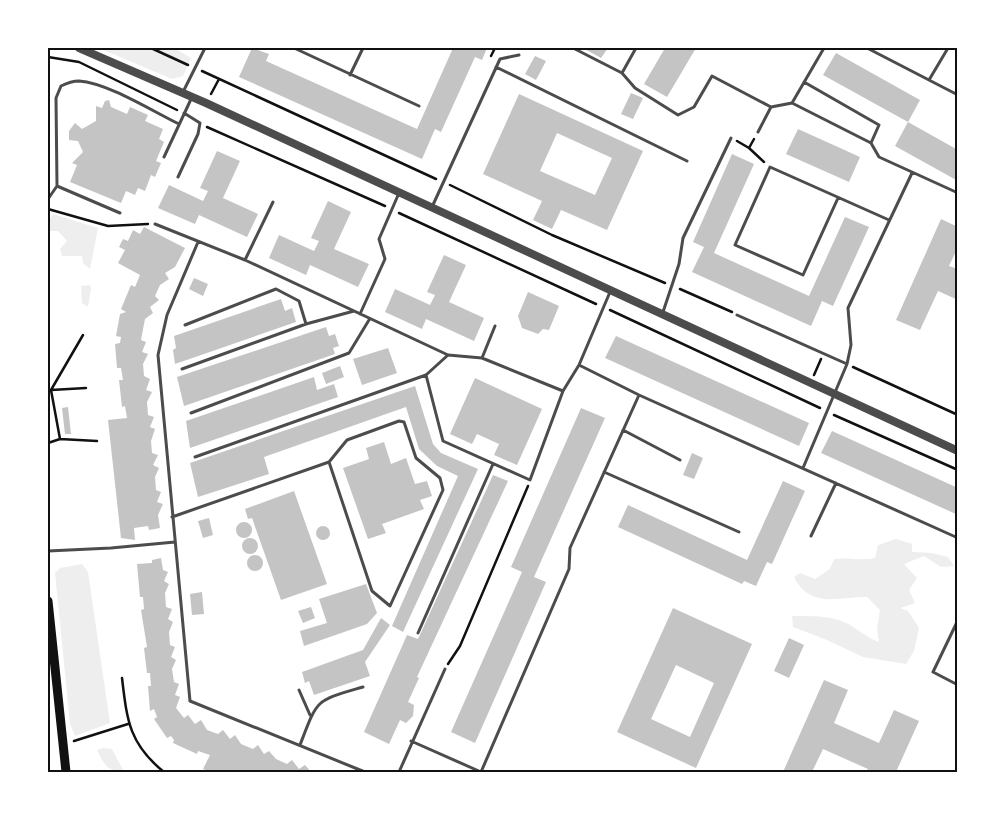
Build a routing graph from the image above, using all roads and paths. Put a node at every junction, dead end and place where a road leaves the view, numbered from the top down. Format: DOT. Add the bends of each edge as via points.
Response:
graph roads {
  1 [pos="79,48"];
  2 [pos="205,48"];
  3 [pos="294,48"];
  4 [pos="363,48"];
  5 [pos="572,48"];
  6 [pos="636,48"];
  7 [pos="824,48"];
  8 [pos="867,48"];
  9 [pos="948,48"];
  10 [pos="519,56"];
  11 [pos="48,57"];
  12 [pos="496,67"];
  13 [pos="622,73"];
  14 [pos="350,75"];
  15 [pos="929,80"];
  16 [pos="804,82"];
  17 [pos="183,92"];
  18 [pos="958,95"];
  19 [pos="193,97"];
  20 [pos="792,103"];
  21 [pos="420,106"];
  22 [pos="771,107"];
  23 [pos="184,113"];
  24 [pos="200,123"];
  25 [pos="179,124"];
  26 [pos="758,132"];
  27 [pos="731,138"];
  28 [pos="872,143"];
  29 [pos="749,148"];
  30 [pos="164,157"];
  31 [pos="687,161"];
  32 [pos="770,167"];
  33 [pos="912,173"];
  34 [pos="178,177"];
  35 [pos="57,186"];
  36 [pos="400,193"];
  37 [pos="958,193"];
  38 [pos="838,198"];
  39 [pos="48,199"];
  40 [pos="273,202"];
  41 [pos="432,207"];
  42 [pos="48,208"];
  43 [pos="392,210"];
  44 [pos="120,213"];
  45 [pos="889,220"];
  46 [pos="155,224"];
  47 [pos="198,242"];
  48 [pos="245,260"];
  49 [pos="610,291"];
  50 [pos="603,307"];
  51 [pos="354,311"];
  52 [pos="360,314"];
  53 [pos="662,315"];
  54 [pos="737,315"];
  55 [pos="369,320"];
  56 [pos="306,324"];
  57 [pos="185,325"];
  58 [pos="496,326"];
  59 [pos="83,335"];
  60 [pos="448,355"];
  61 [pos="482,358"];
  62 [pos="847,364"];
  63 [pos="579,365"];
  64 [pos="182,369"];
  65 [pos="426,375"];
  66 [pos="86,388"];
  67 [pos="51,390"];
  68 [pos="563,391"];
  69 [pos="834,393"];
  70 [pos="639,395"];
  71 [pos="826,411"];
  72 [pos="191,412"];
  73 [pos="958,415"];
  74 [pos="623,430"];
  75 [pos="60,439"];
  76 [pos="97,441"];
  77 [pos="48,443"];
  78 [pos="958,452"];
  79 [pos="195,457"];
  80 [pos="680,460"];
  81 [pos="329,462"];
  82 [pos="493,464"];
  83 [pos="803,468"];
  84 [pos="958,470"];
  85 [pos="604,472"];
  86 [pos="530,480"];
  87 [pos="836,483"];
  88 [pos="172,517"];
  89 [pos="739,532"];
  90 [pos="811,536"];
  91 [pos="958,538"];
  92 [pos="175,542"];
  93 [pos="48,551"];
  94 [pos="48,601"];
  95 [pos="958,620"];
  96 [pos="418,633"];
  97 [pos="445,669"];
  98 [pos="122,678"];
  99 [pos="958,685"];
  100 [pos="363,687"];
  101 [pos="299,690"];
  102 [pos="311,715"];
  103 [pos="128,724"];
  104 [pos="411,741"];
  105 [pos="64,744"];
  106 [pos="300,745"];
  107 [pos="66,772"];
  108 [pos="164,772"];
  109 [pos="363,772"];
  110 [pos="399,772"];
  111 [pos="481,772"];
  1 -- 17 [label="street"];
  2 -- 17 [label="lane"];
  3 -- 14 [label="lane"];
  4 -- 14 [label="lane"];
  5 -- 13 [label="lane"];
  6 -- 13 [label="lane"];
  7 -- 16 [label="lane"];
  8 -- 15 [label="lane"];
  9 -- 15 [label="lane"];
  10 -- 12 [label="lane" via="500,59"];
  11 -- 23 [label="path" via="79,62"];
  12 -- 31 [label="lane"];
  12 -- 41 [label="lane"];
  13 -- 22 [label="lane" via="635,88 678,115 694,107 712,76"];
  14 -- 21 [label="lane"];
  15 -- 18 [label="lane"];
  16 -- 20 [label="lane"];
  16 -- 28 [label="lane" via="878,126"];
  17 -- 19 [label="street"];
  19 -- 23 [label="lane"];
  19 -- 36 [label="street"];
  20 -- 22 [label="lane"];
  20 -- 28 [label="lane"];
  22 -- 26 [label="lane"];
  23 -- 24 [label="lane"];
  23 -- 25 [label="lane"];
  24 -- 34 [label="lane"];
  24 -- 43 [label="path"];
  25 -- 30 [label="lane"];
  25 -- 35 [label="lane" via="100,86 80,81 61,86 56,98"];
  26 -- 29 [label="path"];
  27 -- 29 [label="path"];
  27 -- 53 [label="lane" via="683,238 679,264"];
  28 -- 33 [label="lane" via="879,157"];
  29 -- 32 [label="path"];
  32 -- 38 [label="lane"];
  32 -- 38 [label="lane" via="735,245 740,248 803,275"];
  33 -- 37 [label="lane"];
  33 -- 45 [label="lane"];
  35 -- 39 [label="lane"];
  35 -- 44 [label="lane"];
  36 -- 41 [label="street"];
  36 -- 43 [label="lane"];
  38 -- 45 [label="lane"];
  40 -- 48 [label="lane"];
  41 -- 49 [label="street"];
  42 -- 46 [label="path" via="108,226"];
  43 -- 50 [label="path"];
  43 -- 52 [label="lane" via="378,239 385,258"];
  45 -- 62 [label="lane" via="848,308 852,345"];
  46 -- 47 [label="lane"];
  47 -- 48 [label="lane"];
  47 -- 88 [label="lane" via="166,315 158,355"];
  48 -- 51 [label="lane"];
  49 -- 50 [label="lane"];
  49 -- 53 [label="street"];
  50 -- 63 [label="lane"];
  50 -- 71 [label="path"];
  51 -- 52 [label="lane"];
  51 -- 56 [label="lane"];
  52 -- 55 [label="lane"];
  53 -- 69 [label="street"];
  54 -- 62 [label="lane"];
  55 -- 60 [label="lane"];
  55 -- 72 [label="lane" via="349,353"];
  56 -- 57 [label="lane" via="299,301 276,289"];
  56 -- 64 [label="lane"];
  58 -- 61 [label="lane"];
  59 -- 67 [label="path"];
  60 -- 61 [label="lane"];
  60 -- 65 [label="lane"];
  61 -- 68 [label="lane"];
  62 -- 69 [label="lane"];
  62 -- 73 [label="path"];
  63 -- 68 [label="lane"];
  63 -- 70 [label="lane"];
  65 -- 79 [label="lane"];
  65 -- 82 [label="lane" via="443,441"];
  66 -- 67 [label="path"];
  67 -- 75 [label="path"];
  68 -- 86 [label="lane"];
  69 -- 71 [label="lane"];
  69 -- 78 [label="street"];
  70 -- 74 [label="lane"];
  70 -- 83 [label="lane"];
  71 -- 83 [label="lane"];
  71 -- 84 [label="path"];
  74 -- 80 [label="lane"];
  74 -- 85 [label="lane"];
  75 -- 76 [label="path"];
  75 -- 77 [label="path"];
  81 -- 81 [label="lane" via="347,440 399,421 404,422 416,458 440,478 443,490 390,606 372,591"];
  81 -- 88 [label="lane"];
  82 -- 86 [label="lane"];
  82 -- 96 [label="lane"];
  83 -- 87 [label="lane"];
  85 -- 89 [label="lane"];
  85 -- 111 [label="lane" via="570,548 569,569"];
  86 -- 97 [label="path" via="460,646"];
  87 -- 90 [label="lane"];
  87 -- 91 [label="lane"];
  88 -- 92 [label="lane"];
  92 -- 93 [label="lane"];
  92 -- 106 [label="lane" via="190,701"];
  94 -- 105 [label="main road"];
  95 -- 99 [label="lane" via="933,672"];
  97 -- 104 [label="lane"];
  98 -- 103 [label="path"];
  100 -- 102 [label="lane" via="325,698"];
  101 -- 102 [label="lane"];
  102 -- 106 [label="lane"];
  103 -- 105 [label="path"];
  103 -- 108 [label="path" via="150,761"];
  104 -- 110 [label="lane"];
  104 -- 111 [label="lane"];
  105 -- 107 [label="main road"];
  106 -- 109 [label="lane"];
}
